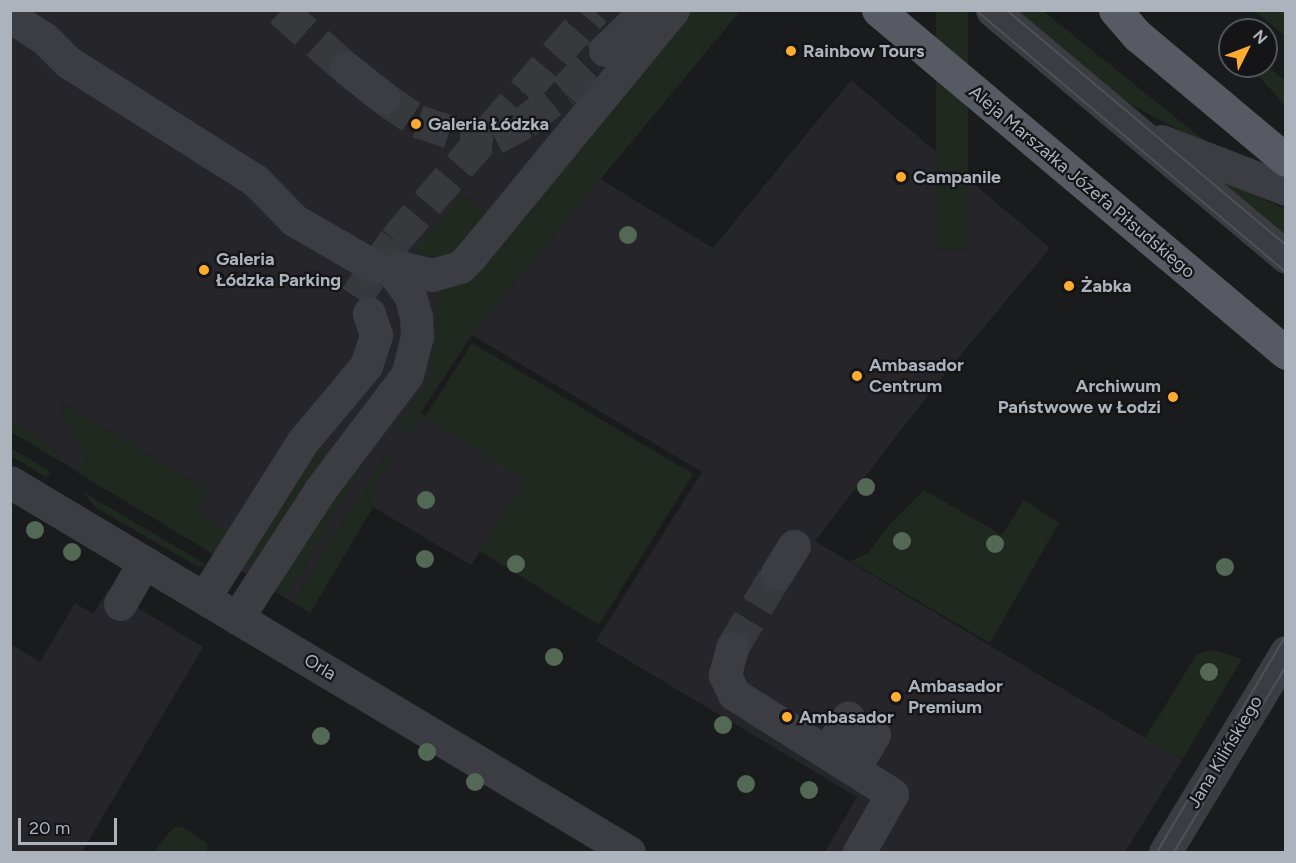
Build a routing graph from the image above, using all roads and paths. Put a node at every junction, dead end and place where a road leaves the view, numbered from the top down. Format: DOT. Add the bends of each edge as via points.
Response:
graph roads {
  1 [pos="646,10"];
  2 [pos="673,10"];
  3 [pos="878,10"];
  4 [pos="992,10"];
  5 [pos="1092,10"];
  6 [pos="1115,10"];
  7 [pos="10,16"];
  8 [pos="1138,36"];
  9 [pos="609,65"];
  10 [pos="346,68"];
  11 [pos="384,98"];
  12 [pos="1136,132"];
  13 [pos="1286,160"];
  14 [pos="1286,189"];
  15 [pos="1286,257"];
  16 [pos="390,269"];
  17 [pos="369,313"];
  18 [pos="1286,352"];
  19 [pos="10,482"];
  20 [pos="794,546"];
  21 [pos="144,562"];
  22 [pos="777,573"];
  23 [pos="204,598"];
  24 [pos="120,604"];
  25 [pos="237,618"];
  26 [pos="732,648"];
  27 [pos="1286,652"];
  28 [pos="861,727"];
  29 [pos="841,759"];
  30 [pos="629,852"];
  31 [pos="859,852"];
  32 [pos="1165,852"];
  1 -- 9 [label="street"];
  2 -- 9 [label="street"];
  3 -- 18 [label="main road, Aleja Marszałka Józefa Piłsudskiego"];
  4 -- 12 [label="street"];
  5 -- 8 [label="main road"];
  6 -- 8 [label="main road"];
  7 -- 16 [label="street" via="45,39 68,62 255,180 294,220"];
  8 -- 13 [label="main road"];
  9 -- 16 [label="street" via="460,267 432,275"];
  10 -- 11 [label="street"];
  12 -- 14 [label="street"];
  12 -- 15 [label="street"];
  16 -- 25 [label="street" via="410,295 417,317 417,336 407,375 320,490"];
  17 -- 23 [label="street" via="375,335 366,366 303,441"];
  19 -- 21 [label="street, Orla"];
  20 -- 22 [label="street"];
  21 -- 23 [label="street, Orla"];
  21 -- 24 [label="street"];
  23 -- 25 [label="street, Orla"];
  25 -- 30 [label="street, Orla"];
  26 -- 29 [label="street" via="726,675 734,694"];
  27 -- 32 [label="street, Jana Kilińskiego"];
  28 -- 29 [label="street"];
  29 -- 31 [label="street" via="892,794"];
}
